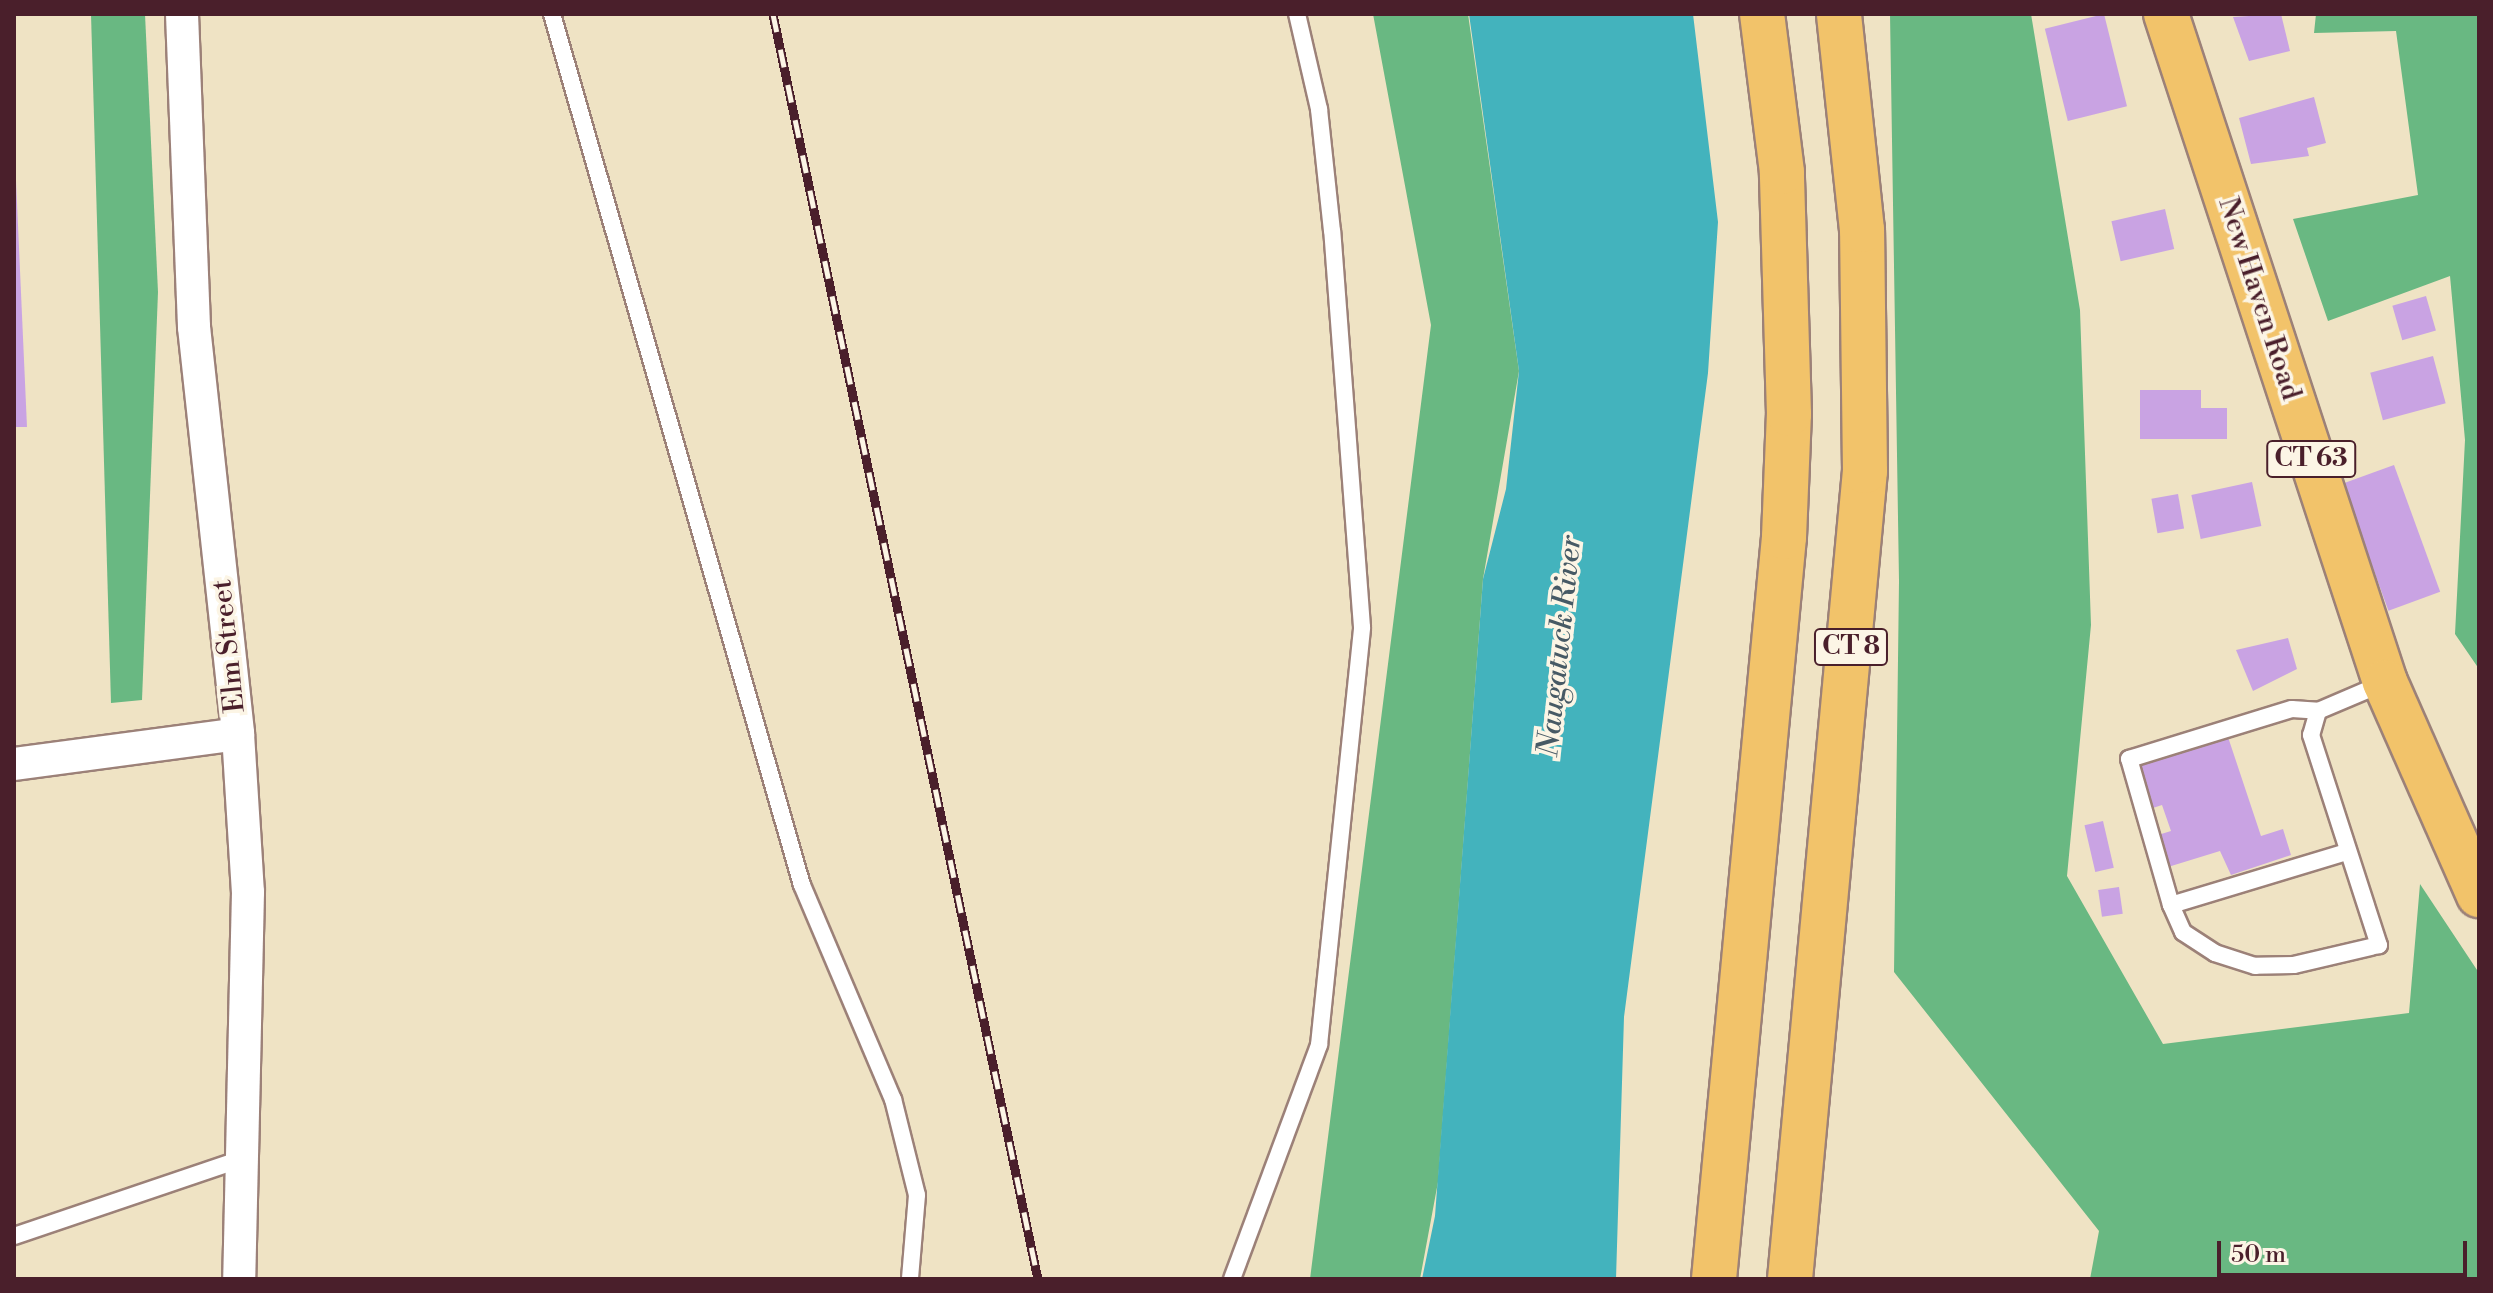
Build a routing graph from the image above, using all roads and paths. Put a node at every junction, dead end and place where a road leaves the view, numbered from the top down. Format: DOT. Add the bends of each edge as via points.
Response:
graph roads {
  1 [pos="182,14"];
  2 [pos="552,14"];
  3 [pos="1297,14"];
  4 [pos="1762,14"];
  5 [pos="1839,14"];
  6 [pos="2166,14"];
  7 [pos="2385,682"];
  8 [pos="2318,711"];
  9 [pos="238,734"];
  10 [pos="14,764"];
  11 [pos="2346,852"];
  12 [pos="2479,895"];
  13 [pos="2171,905"];
  14 [pos="242,1159"];
  15 [pos="14,1236"];
  16 [pos="239,1279"];
  17 [pos="910,1279"];
  18 [pos="1232,1279"];
  19 [pos="1714,1279"];
  20 [pos="1790,1279"];
  1 -- 9 [label="street, Elm Street" via="194,327"];
  2 -- 17 [label="lane" via="802,885 893,1099 917,1195"];
  3 -- 18 [label="lane" via="1327,185 1362,627 1319,1045"];
  4 -- 19 [label="main road, CT 8" via="1782,172 1789,414 1784,537"];
  5 -- 20 [label="main road, CT 8" via="1862,230 1865,471"];
  6 -- 7 [label="main road, New Haven Road / CT 63"];
  7 -- 8 [label="lane"];
  7 -- 12 [label="main road, New Haven Road / CT 63"];
  8 -- 11 [label="lane" via="2311,735"];
  8 -- 13 [label="lane" via="2292,709 2129,759"];
  9 -- 10 [label="street"];
  9 -- 14 [label="street, Elm Street" via="248,892"];
  11 -- 13 [label="lane"];
  11 -- 13 [label="lane" via="2379,945 2344,959 2255,966 2215,953 2183,932"];
  14 -- 15 [label="lane"];
  14 -- 16 [label="street, Elm Street"];
}
